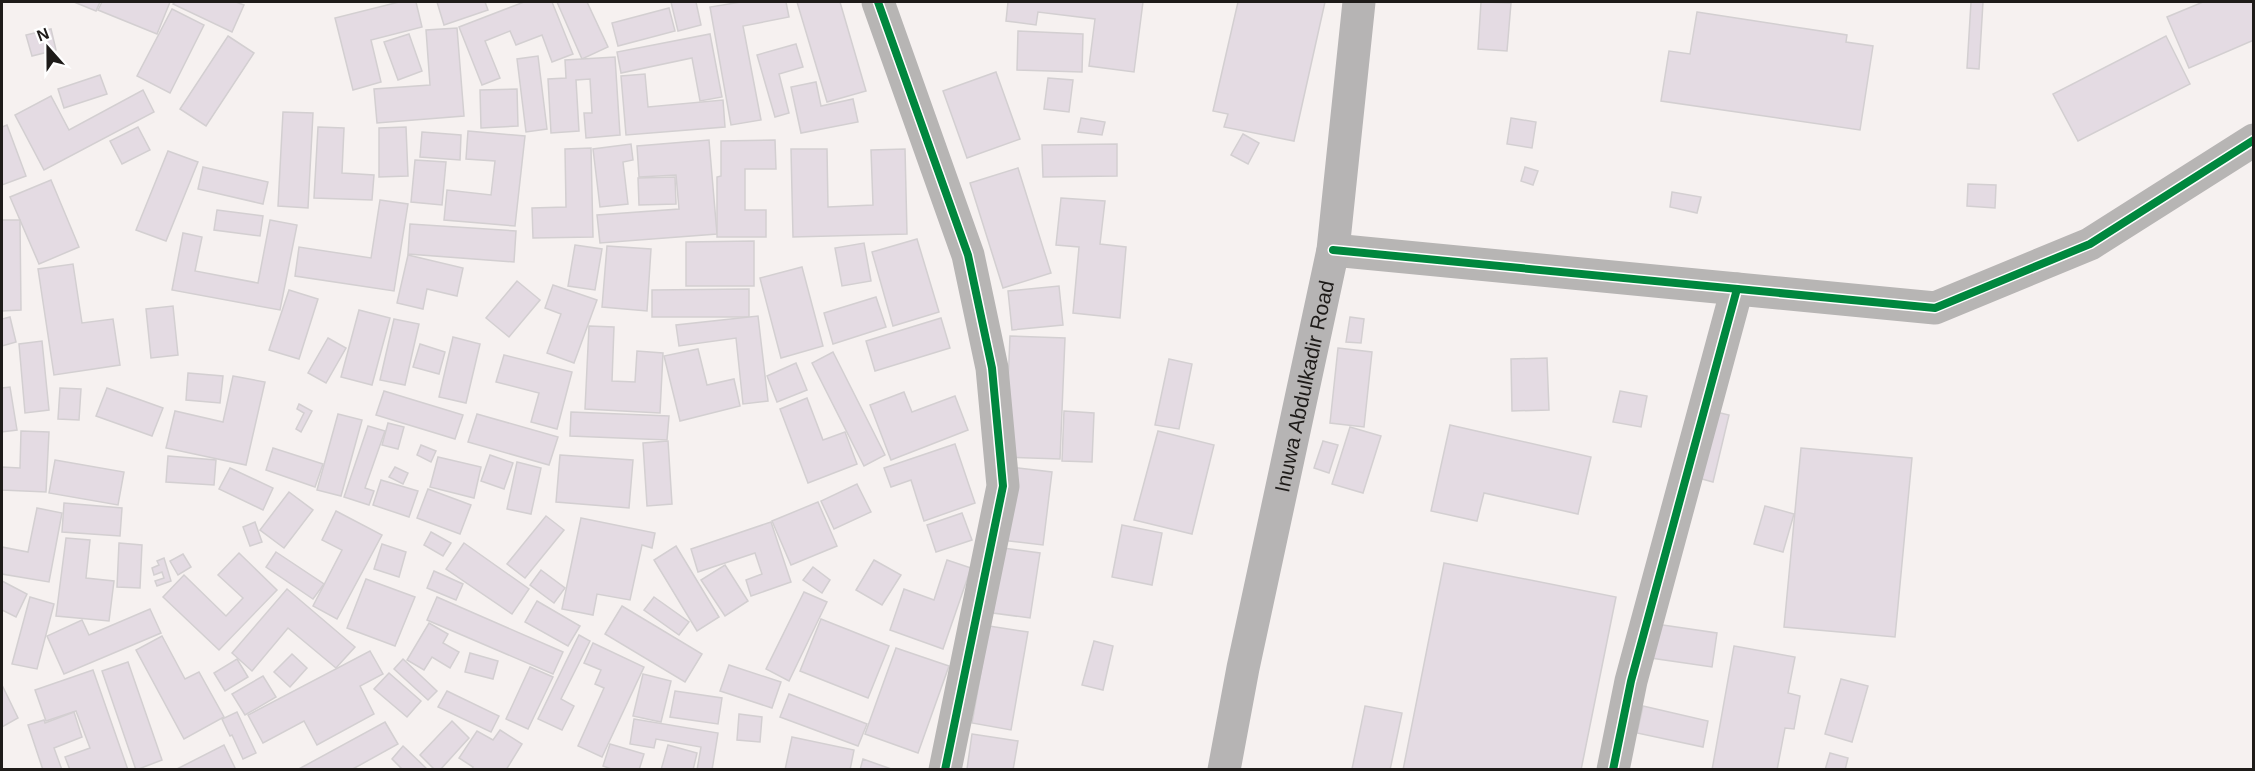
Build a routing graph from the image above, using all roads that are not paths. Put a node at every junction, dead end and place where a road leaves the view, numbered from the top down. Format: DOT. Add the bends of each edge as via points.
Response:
graph roads {
  1 [pos="878,2"];
  2 [pos="1359,2"];
  3 [pos="2253,140"];
  4 [pos="1334,250"];
  5 [pos="1737,289"];
  6 [pos="945,770"];
  7 [pos="1224,770"];
  8 [pos="1613,770"];
  1 -- 6 [label="street" via="968,255 992,368 1003,486"];
  2 -- 4 [label="main road, Inuwa Abdulkadir Road"];
  3 -- 5 [label="street" via="2090,244 1935,308"];
  4 -- 5 [label="street"];
  4 -- 7 [label="main road, Inuwa Abdulkadir Road"];
  5 -- 8 [label="street" via="1631,681"];
}
